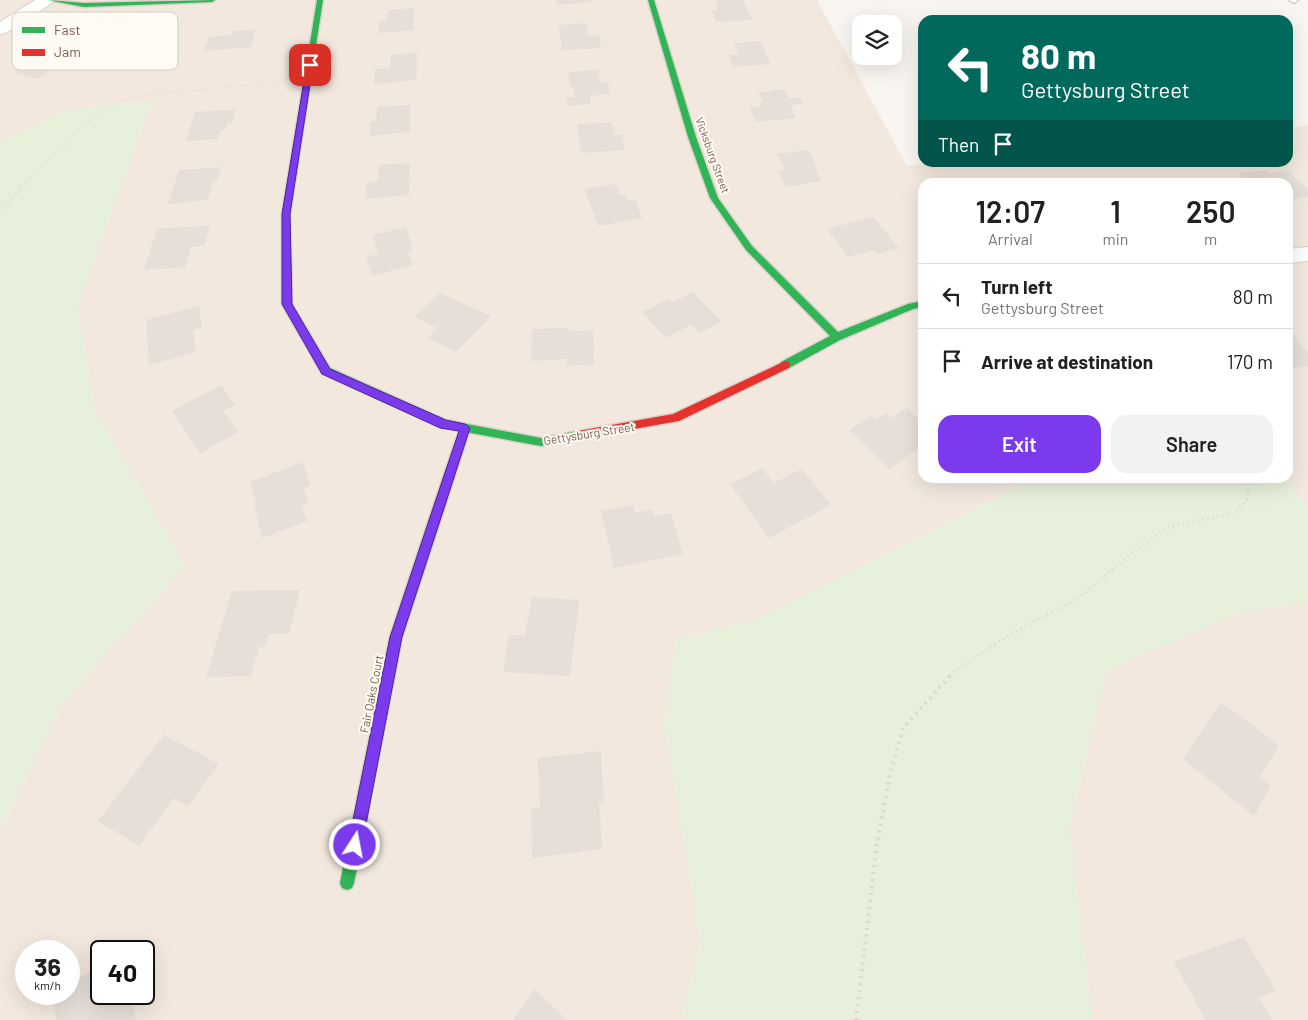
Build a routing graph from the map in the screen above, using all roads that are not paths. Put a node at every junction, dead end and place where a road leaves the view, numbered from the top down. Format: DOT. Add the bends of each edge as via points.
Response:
graph roads {
  1 [pos="48,0"];
  2 [pos="212,0"];
  3 [pos="320,0"];
  4 [pos="651,0"];
  5 [pos="28,12"];
  6 [pos="12,22"];
  7 [pos="0,29"];
  8 [pos="1308,254"];
  9 [pos="1293,256"];
  10 [pos="918,305"];
  11 [pos="837,338"];
  12 [pos="465,428"];
  13 [pos="348,883"];
  1 -- 2 [label="street" via="84,5"];
  1 -- 5 [label="street"];
  3 -- 12 [label="street, Gettysburg Street" via="286,214 287,304 326,371 444,424"];
  4 -- 11 [label="street, Vicksburg Street" via="714,198 749,248"];
  6 -- 7 [label="street"];
  8 -- 9 [label="street"];
  10 -- 11 [label="street, Gettysburg Street"];
  11 -- 12 [label="street, Gettysburg Street" via="675,418 540,442"];
  12 -- 13 [label="street, Fair Oaks Court" via="396,637"];
}
